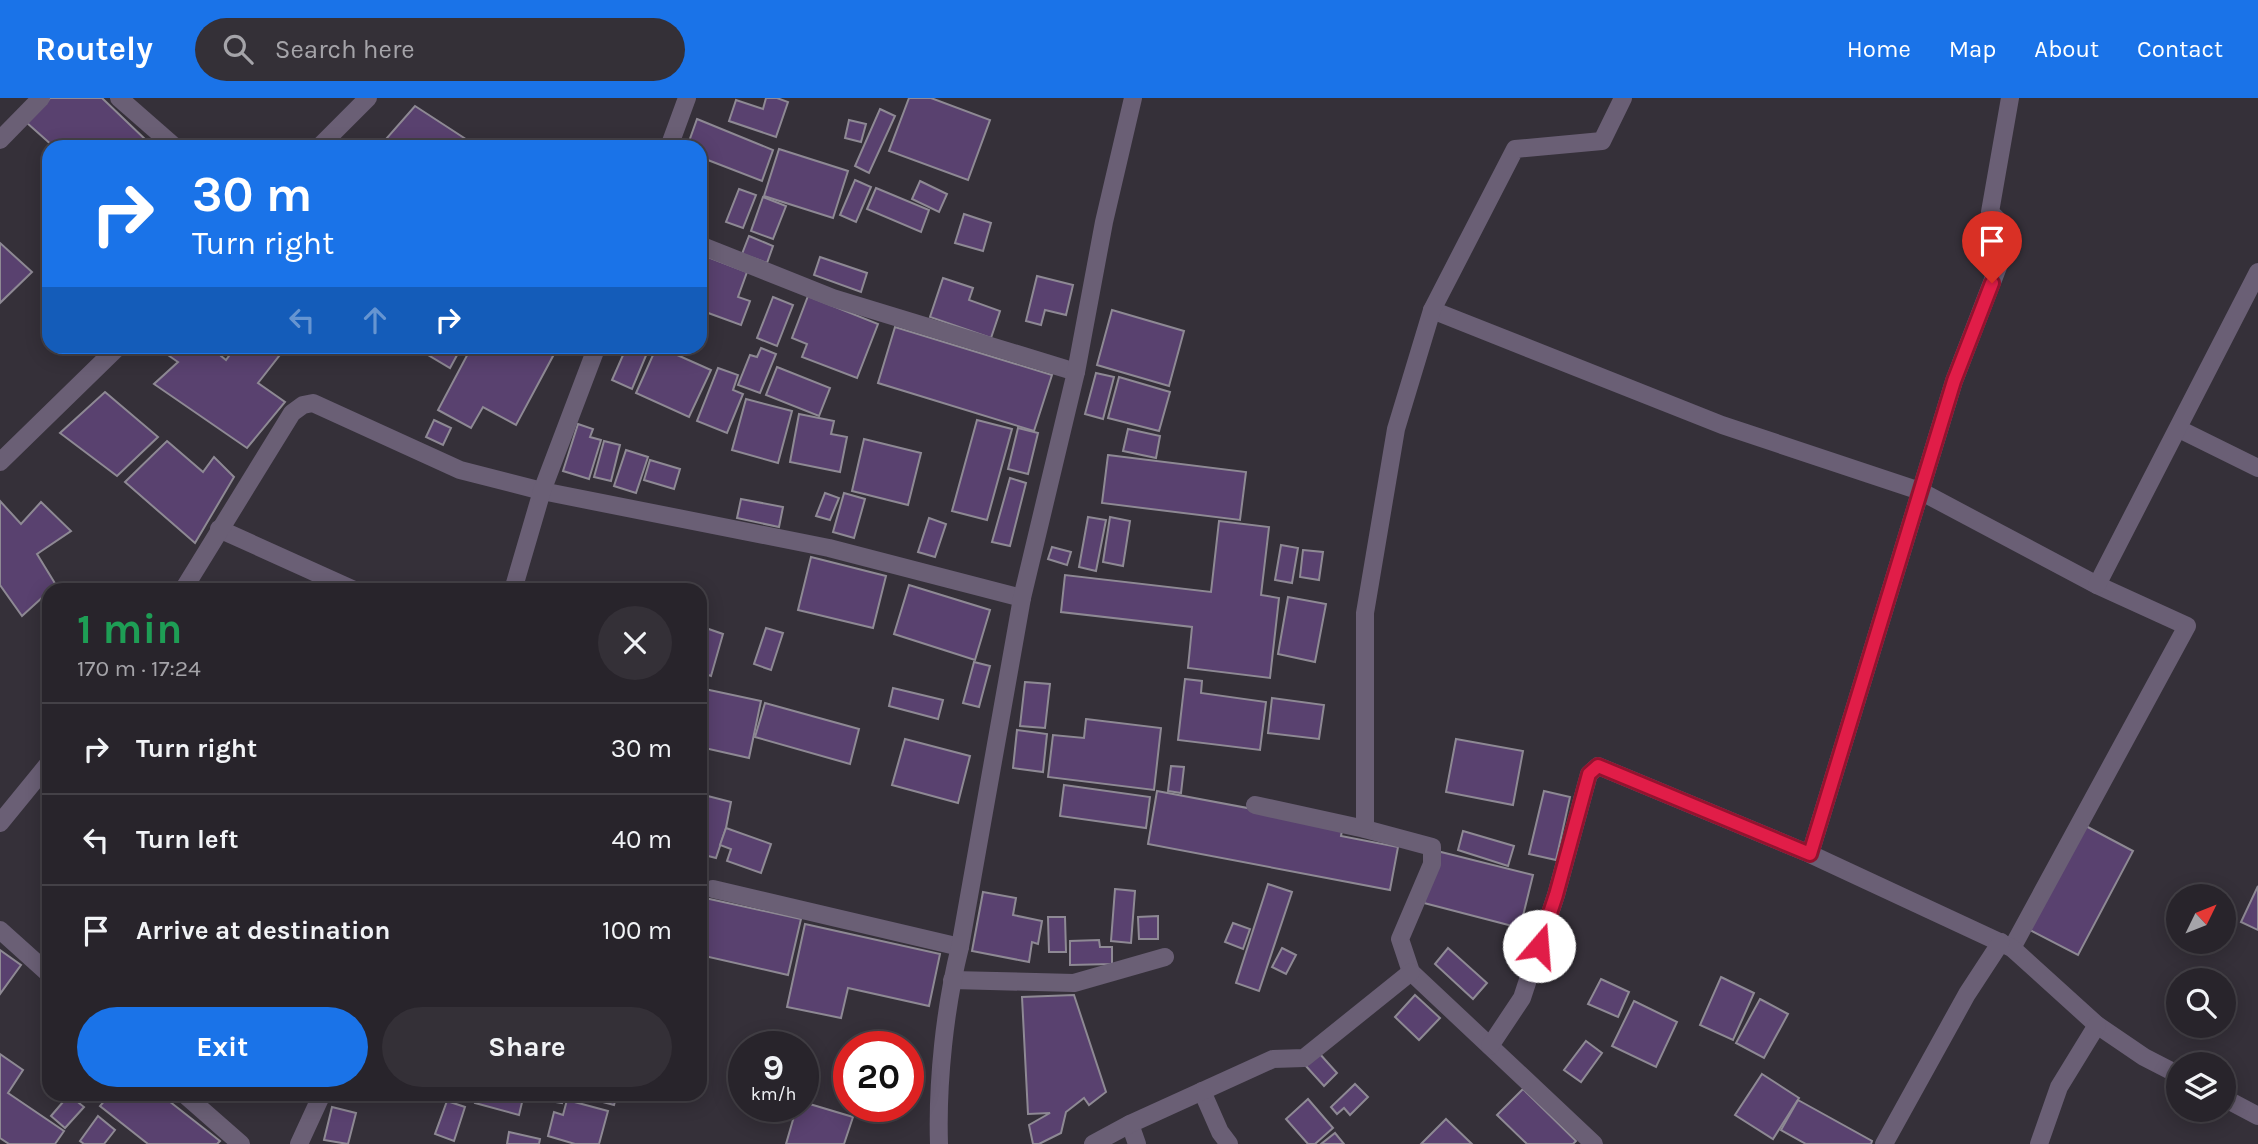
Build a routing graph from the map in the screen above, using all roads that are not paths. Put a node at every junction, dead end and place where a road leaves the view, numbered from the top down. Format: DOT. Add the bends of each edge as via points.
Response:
graph roads {
  1 [pos="41,98"];
  2 [pos="118,98"];
  3 [pos="368,98"];
  4 [pos="687,98"];
  5 [pos="1133,98"];
  6 [pos="1623,98"];
  7 [pos="2010,98"];
  8 [pos="0,140"];
  9 [pos="167,140"];
  10 [pos="326,140"];
  11 [pos="672,140"];
  12 [pos="707,248"];
  13 [pos="2258,272"];
  14 [pos="1432,310"];
  15 [pos="111,354"];
  16 [pos="594,354"];
  17 [pos="1076,372"];
  18 [pos="2179,429"];
  19 [pos="0,462"];
  20 [pos="2258,468"];
  21 [pos="542,491"];
  22 [pos="1920,491"];
  23 [pos="219,529"];
  24 [pos="187,583"];
  25 [pos="339,583"];
  26 [pos="515,583"];
  27 [pos="2097,585"];
  28 [pos="1022,598"];
  29 [pos="42,772"];
  30 [pos="1255,805"];
  31 [pos="0,823"];
  32 [pos="1365,829"];
  33 [pos="1810,854"];
  34 [pos="713,889"];
  35 [pos="0,930"];
  36 [pos="2007,945"];
  37 [pos="960,947"];
  38 [pos="1165,957"];
  39 [pos="42,968"];
  40 [pos="1411,972"];
  41 [pos="952,980"];
  42 [pos="2097,1025"];
  43 [pos="1490,1046"];
  44 [pos="2166,1068"];
  45 [pos="1202,1091"];
  46 [pos="192,1101"];
  47 [pos="319,1101"];
  48 [pos="2236,1104"];
  49 [pos="2258,1115"];
  50 [pos="1130,1124"];
  51 [pos="241,1144"];
  52 [pos="299,1144"];
  53 [pos="939,1144"];
  54 [pos="1093,1144"];
  55 [pos="1137,1144"];
  56 [pos="1229,1144"];
  57 [pos="1594,1144"];
  58 [pos="1884,1144"];
  59 [pos="2039,1144"];
  1 -- 8 [label="street"];
  2 -- 9 [label="street"];
  3 -- 10 [label="street"];
  4 -- 11 [label="street"];
  5 -- 17 [label="street"];
  6 -- 14 [label="street" via="1602,141 1515,149"];
  7 -- 22 [label="street" via="1990,212 2011,233 1954,381"];
  12 -- 17 [label="street" via="833,298"];
  13 -- 18 [label="street"];
  14 -- 22 [label="street" via="1722,425"];
  14 -- 32 [label="street" via="1396,429 1365,613"];
  15 -- 19 [label="street"];
  16 -- 21 [label="street"];
  17 -- 28 [label="street"];
  18 -- 20 [label="street"];
  18 -- 27 [label="street"];
  21 -- 23 [label="street" via="460,470 313,403 292,413"];
  21 -- 26 [label="street"];
  21 -- 28 [label="street" via="830,548"];
  22 -- 27 [label="street"];
  22 -- 33 [label="street"];
  23 -- 24 [label="street"];
  23 -- 25 [label="street"];
  27 -- 36 [label="street" via="2188,626"];
  28 -- 37 [label="street"];
  29 -- 31 [label="street"];
  30 -- 32 [label="street"];
  32 -- 40 [label="street" via="1432,847 1432,864 1400,939"];
  33 -- 36 [label="street"];
  33 -- 43 [label="street" via="1598,766 1589,774 1522,998"];
  34 -- 37 [label="street"];
  35 -- 39 [label="street"];
  36 -- 42 [label="street"];
  36 -- 58 [label="street" via="1967,994"];
  37 -- 41 [label="street"];
  38 -- 41 [label="street" via="1074,983"];
  40 -- 43 [label="street"];
  40 -- 45 [label="street" via="1304,1058 1272,1059"];
  41 -- 53 [label="street" via="938,1109"];
  42 -- 44 [label="street"];
  42 -- 59 [label="street" via="2059,1087"];
  43 -- 57 [label="street"];
  45 -- 50 [label="street"];
  45 -- 56 [label="street"];
  46 -- 51 [label="street"];
  47 -- 52 [label="street"];
  48 -- 49 [label="street"];
  50 -- 54 [label="street"];
  50 -- 55 [label="street"];
}
